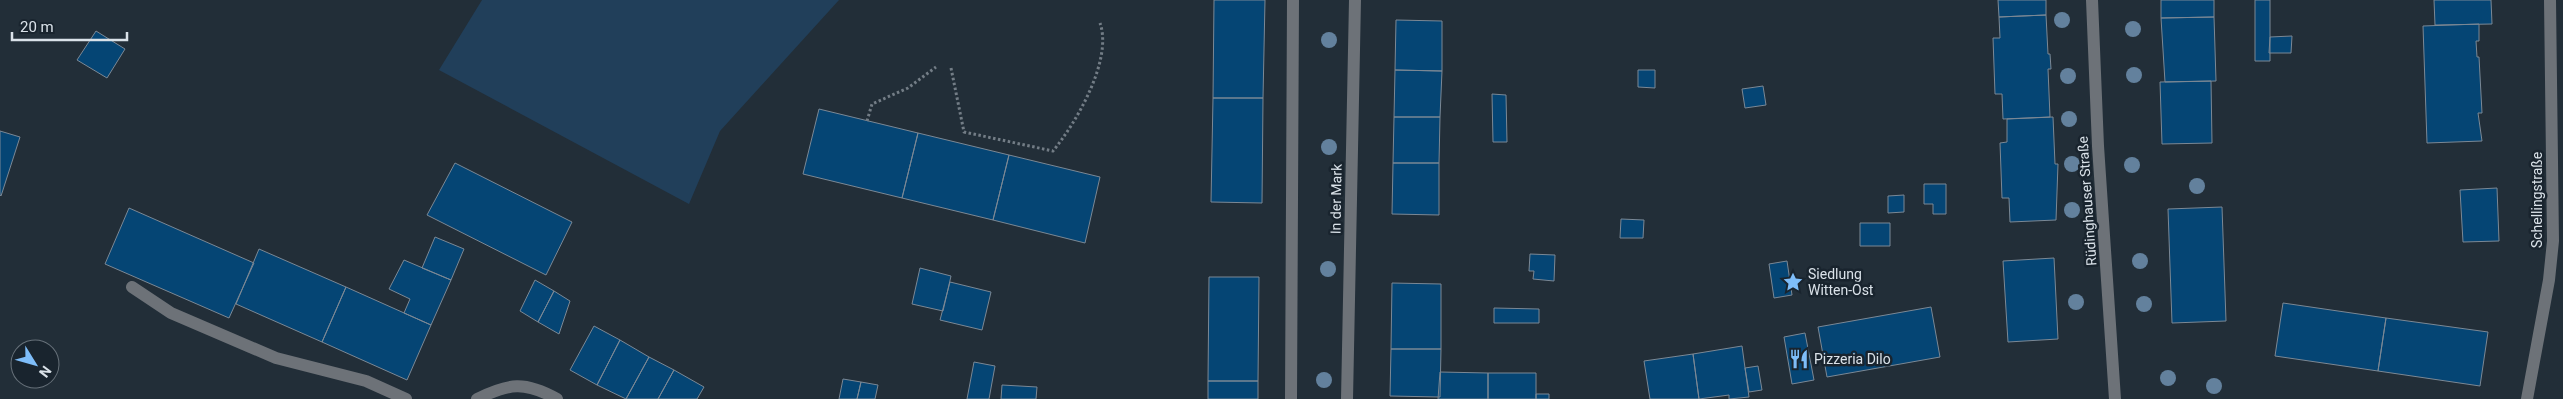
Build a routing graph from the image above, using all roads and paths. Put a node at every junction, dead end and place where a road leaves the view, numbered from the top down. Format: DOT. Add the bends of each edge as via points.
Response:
graph roads {
  1 [pos="1293,0"];
  2 [pos="1355,0"];
  3 [pos="2092,0"];
  4 [pos="2550,0"];
  5 [pos="1100,23"];
  6 [pos="936,67"];
  7 [pos="951,68"];
  8 [pos="867,121"];
  9 [pos="132,287"];
  10 [pos="406,399"];
  11 [pos="477,399"];
  12 [pos="557,399"];
  13 [pos="1291,399"];
  14 [pos="1347,399"];
  15 [pos="2116,399"];
  16 [pos="2527,399"];
  1 -- 13 [label="street"];
  2 -- 14 [label="street, In der Mark"];
  3 -- 15 [label="street, Rüdinghauser Straße" via="2098,146"];
  4 -- 16 [label="street, Schellingstraße" via="2553,240 2549,280"];
  5 -- 7 [label="path" via="1104,32 1093,83 1074,123 1053,152 964,132"];
  6 -- 8 [label="path" via="908,88 872,104"];
  9 -- 10 [label="street" via="171,313 276,358 366,381"];
  11 -- 12 [label="street" via="512,385 543,391"];
}
